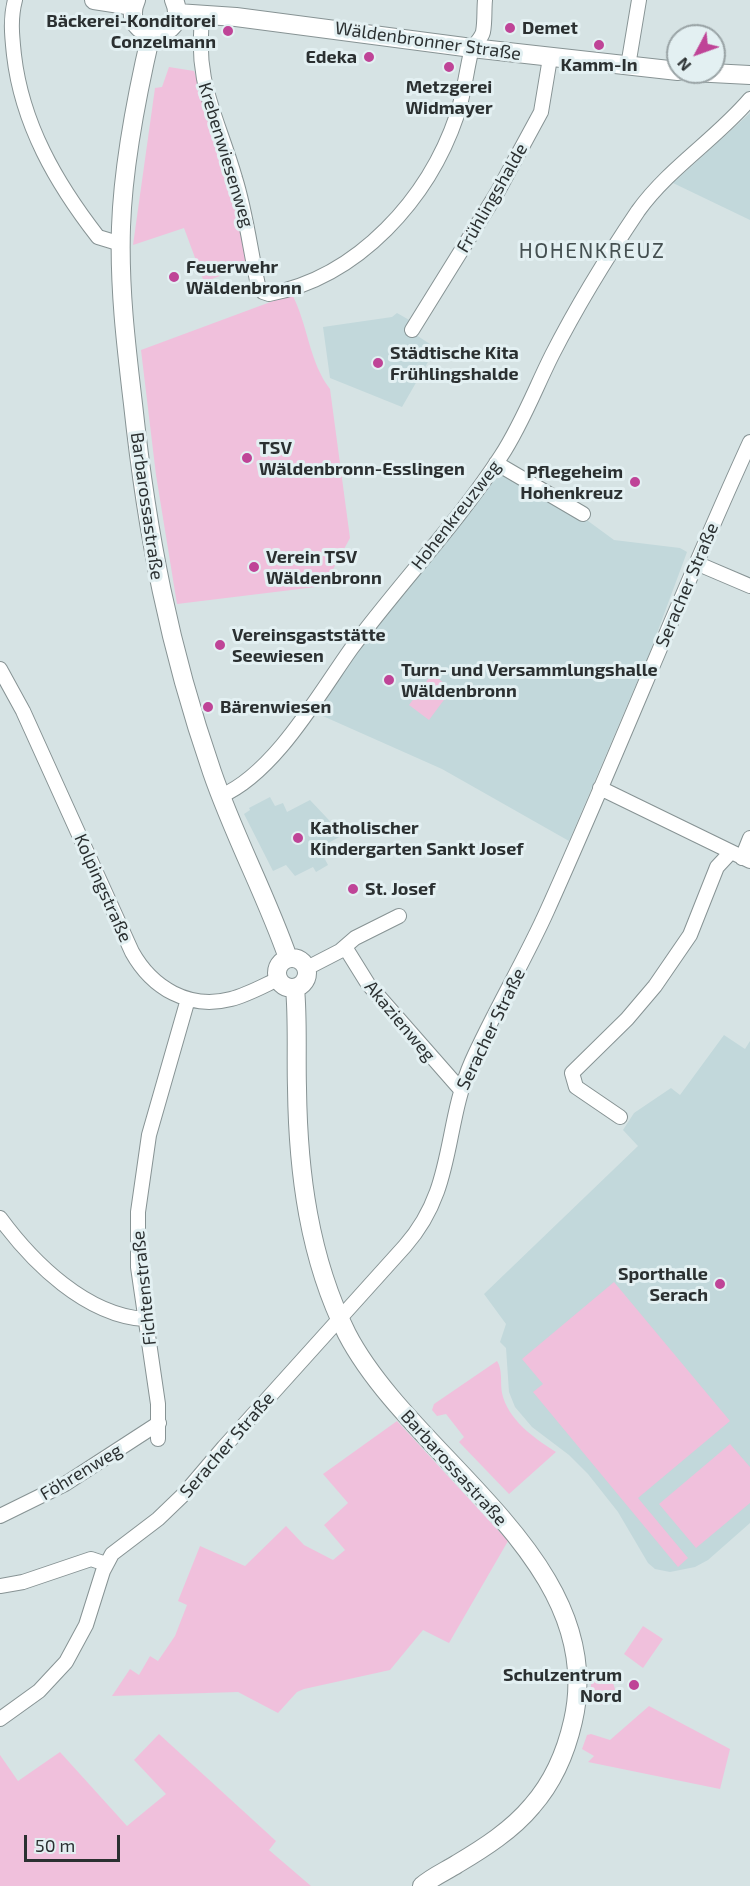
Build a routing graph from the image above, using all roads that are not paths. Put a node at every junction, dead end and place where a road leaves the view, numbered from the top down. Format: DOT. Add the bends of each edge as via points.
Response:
graph roads {
  1 [pos="15,0"];
  2 [pos="94,0"];
  3 [pos="485,0"];
  4 [pos="639,0"];
  5 [pos="134,3"];
  6 [pos="176,6"];
  7 [pos="203,13"];
  8 [pos="151,34"];
  9 [pos="472,48"];
  10 [pos="550,58"];
  11 [pos="628,66"];
  12 [pos="666,70"];
  13 [pos="726,74"];
  14 [pos="750,75"];
  15 [pos="750,99"];
  16 [pos="121,244"];
  17 [pos="412,330"];
  18 [pos="750,442"];
  19 [pos="496,463"];
  20 [pos="583,514"];
  21 [pos="696,563"];
  22 [pos="750,586"];
  23 [pos="0,669"];
  24 [pos="600,789"];
  25 [pos="220,796"];
  26 [pos="750,838"];
  27 [pos="741,857"];
  28 [pos="399,916"];
  29 [pos="345,947"];
  30 [pos="288,958"];
  31 [pos="307,968"];
  32 [pos="278,979"];
  33 [pos="295,988"];
  34 [pos="188,999"];
  35 [pos="461,1090"];
  36 [pos="620,1117"];
  37 [pos="0,1218"];
  38 [pos="144,1319"];
  39 [pos="340,1319"];
  40 [pos="159,1423"];
  41 [pos="158,1439"];
  42 [pos="0,1515"];
  43 [pos="106,1564"];
  44 [pos="0,1586"];
  45 [pos="0,1719"];
  46 [pos="422,1886"];
  1 -- 16 [label="street" via="11,22 21,96 41,150 98,237"];
  2 -- 5 [label="street"];
  3 -- 9 [label="street" via="482,33"];
  4 -- 11 [label="street"];
  5 -- 8 [label="street" via="137,25"];
  6 -- 7 [label="street, Wäldenbronner Straße"];
  6 -- 8 [label="street, Wäldenbronner Straße" via="171,28"];
  7 -- 9 [label="street, Wäldenbronner Straße"];
  7 -- 9 [label="street, Krebenwiesenweg" via="200,70 242,204 258,285 265,294 301,285 342,264 403,212 421,189 448,138 463,95"];
  8 -- 16 [label="street, Barbarossastraße" via="134,119"];
  9 -- 10 [label="street, Wäldenbronner Straße"];
  10 -- 11 [label="street, Wäldenbronner Straße"];
  10 -- 17 [label="street, Frühlingshalde" via="541,112 497,193"];
  11 -- 12 [label="street, Wäldenbronner Straße"];
  13 -- 14 [label="street"];
  15 -- 19 [label="street, Hohenkreuzweg" via="660,185 636,215 578,308"];
  16 -- 25 [label="street, Barbarossastraße" via="124,327 153,557 182,676"];
  18 -- 21 [label="street, Seracher Straße"];
  19 -- 20 [label="street"];
  19 -- 25 [label="street, Hohenkreuzweg" via="267,762 242,786"];
  21 -- 22 [label="street"];
  21 -- 24 [label="street, Seracher Straße"];
  23 -- 34 [label="street, Kolpingstraße" via="27,718 132,952 152,980"];
  24 -- 27 [label="street"];
  24 -- 35 [label="street, Seracher Straße"];
  25 -- 30 [label="street, Barbarossastraße"];
  26 -- 27 [label="street"];
  27 -- 36 [label="street" via="717,867 685,942 632,1014 574,1069 572,1080 576,1087"];
  28 -- 29 [label="street"];
  29 -- 31 [label="street"];
  29 -- 35 [label="street, Akazienweg" via="368,984"];
  30 -- 31 [label="street" via="299,959"];
  30 -- 32 [label="street" via="278,967"];
  31 -- 33 [label="street" via="307,979"];
  32 -- 33 [label="street"];
  32 -- 34 [label="street, Kolpingstraße" via="229,1000"];
  33 -- 39 [label="street, Barbarossastraße" via="297,1109 306,1201 320,1265"];
  34 -- 38 [label="street, Fichtenstraße" via="149,1136 140,1184 136,1238"];
  35 -- 39 [label="street, Seracher Straße" via="443,1178 429,1212 412,1239"];
  37 -- 38 [label="street" via="31,1256 66,1285 118,1315"];
  38 -- 40 [label="street, Fichtenstraße"];
  39 -- 43 [label="street, Seracher Straße" via="184,1494 119,1548"];
  39 -- 46 [label="street, Barbarossastraße" via="363,1359 400,1409 534,1558 560,1604 576,1657 577,1694 572,1725 560,1761 542,1793 500,1836"];
  40 -- 41 [label="street, Fichtenstraße"];
  40 -- 42 [label="street, Föhrenweg" via="65,1484"];
  43 -- 44 [label="street" via="91,1559"];
  43 -- 45 [label="street" via="86,1626 66,1662 39,1691"];
}
